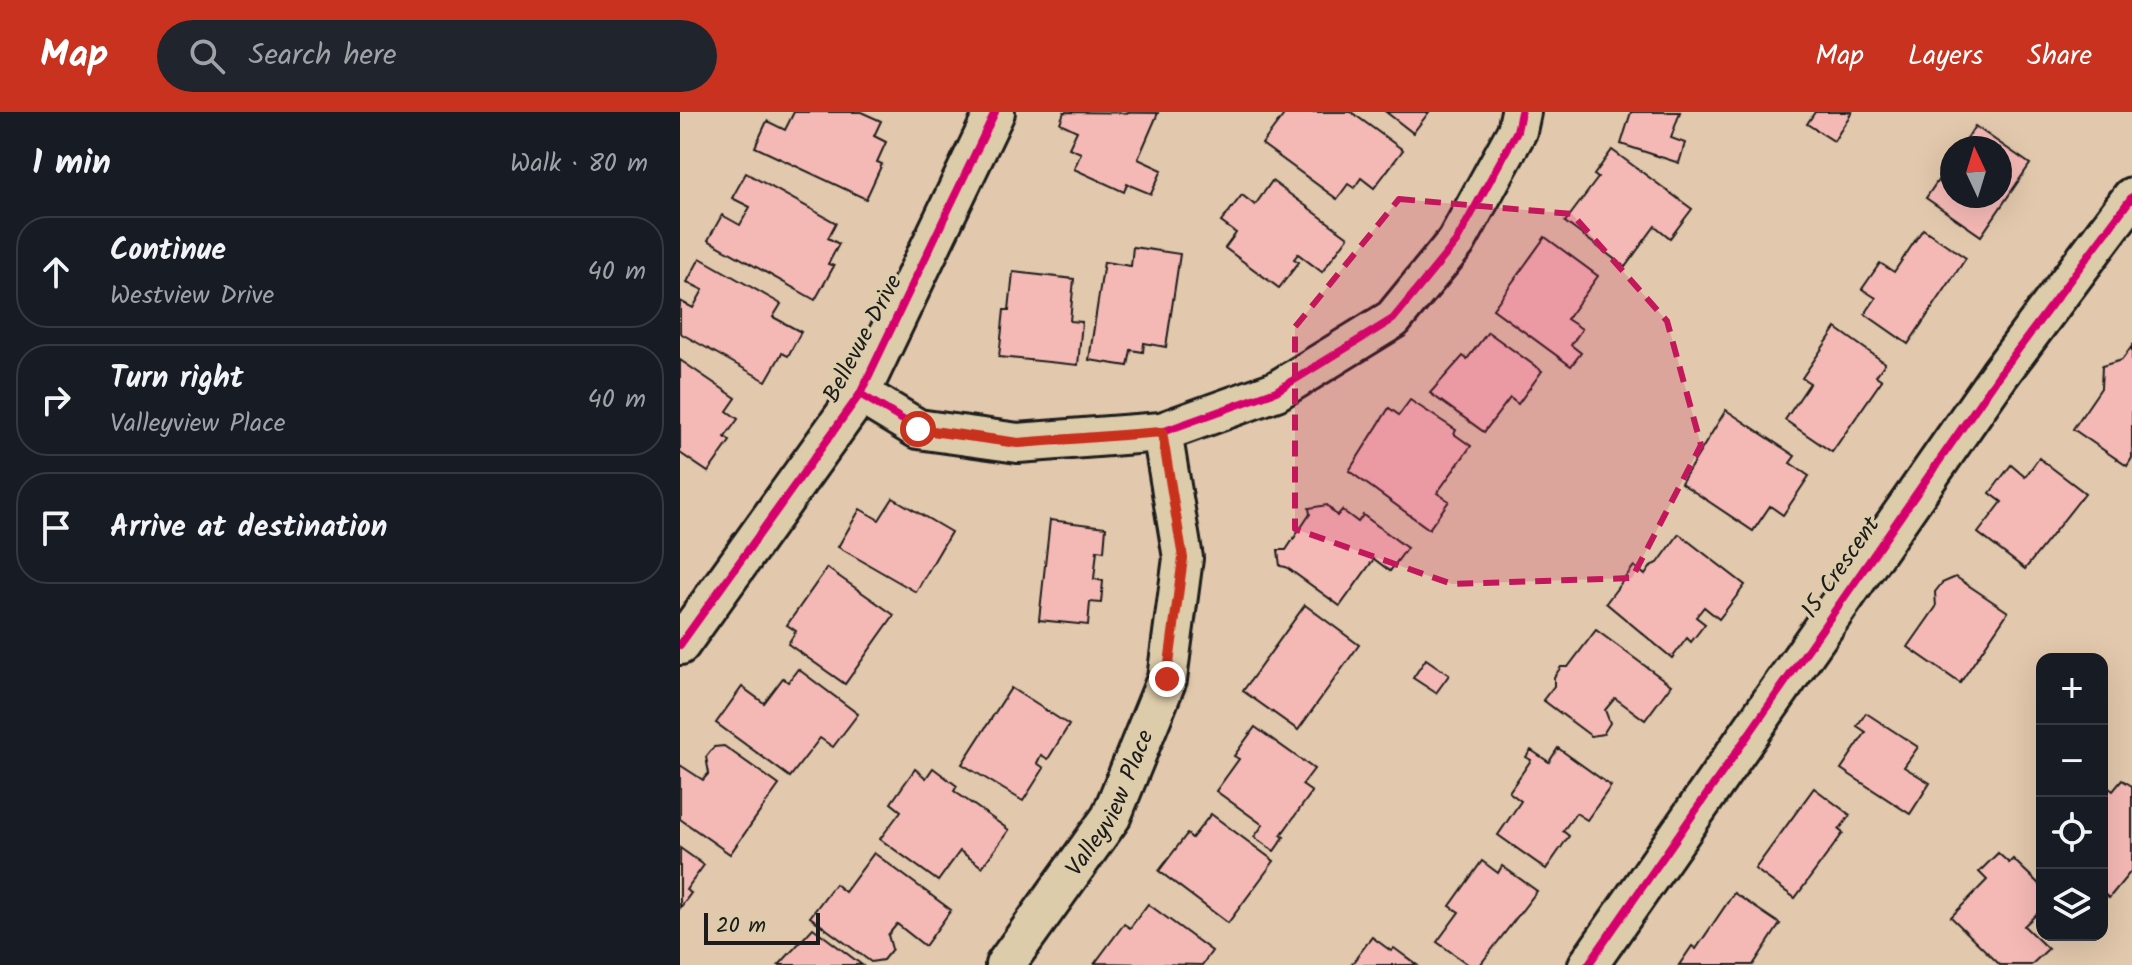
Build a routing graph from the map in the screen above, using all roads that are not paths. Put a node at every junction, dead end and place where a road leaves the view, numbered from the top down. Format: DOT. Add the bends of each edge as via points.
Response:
graph roads {
  1 [pos="995,112"];
  2 [pos="1521,112"];
  3 [pos="2132,197"];
  4 [pos="860,394"];
  5 [pos="1162,432"];
  6 [pos="680,645"];
  7 [pos="1005,965"];
  8 [pos="1588,965"];
  1 -- 4 [label="street, Bellevue Drive"];
  2 -- 5 [label="street" via="1517,131 1456,242 1393,319 1276,391"];
  3 -- 8 [label="street, 15 Crescent" via="1990,388"];
  4 -- 5 [label="street" via="918,429 1018,443"];
  4 -- 6 [label="street, Bellevue Drive"];
  5 -- 7 [label="street, Valleyview Place" via="1183,558 1167,679 1111,817"];
}
